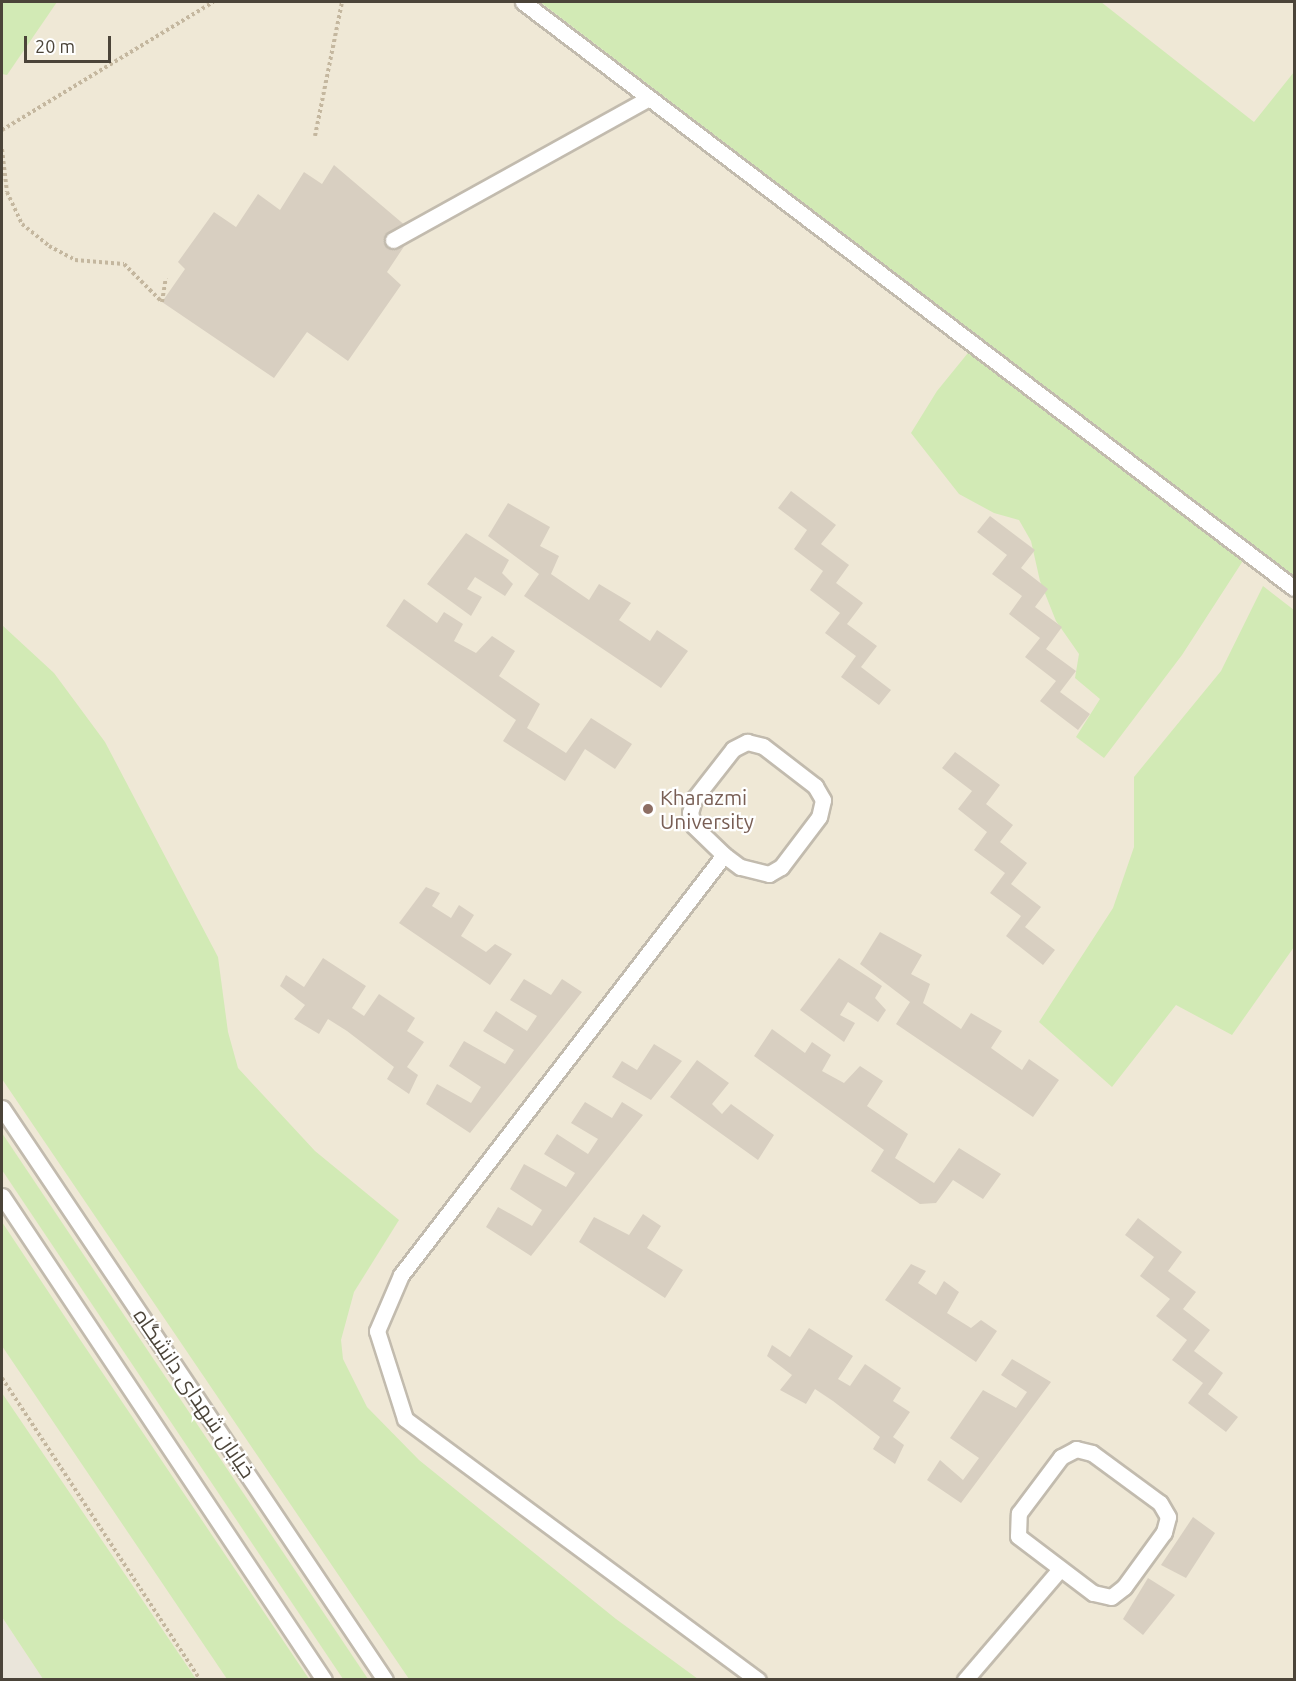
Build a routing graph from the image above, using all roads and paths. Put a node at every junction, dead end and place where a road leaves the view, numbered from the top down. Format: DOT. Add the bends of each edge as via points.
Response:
graph roads {
  1 [pos="213,2"];
  2 [pos="342,2"];
  3 [pos="523,2"];
  4 [pos="647,99"];
  5 [pos="2,130"];
  6 [pos="315,135"];
  7 [pos="2,148"];
  8 [pos="393,240"];
  9 [pos="166,278"];
  10 [pos="1294,588"];
  11 [pos="724,855"];
  12 [pos="2,1108"];
  13 [pos="2,1197"];
  14 [pos="2,1378"];
  15 [pos="1060,1569"];
  16 [pos="200,1680"];
  17 [pos="324,1680"];
  18 [pos="385,1680"];
  19 [pos="758,1680"];
  20 [pos="965,1680"];
  1 -- 5 [label="path"];
  2 -- 6 [label="path"];
  3 -- 4 [label="lane"];
  4 -- 8 [label="lane"];
  4 -- 10 [label="lane"];
  7 -- 9 [label="path" via="7,192 22,224 49,246 75,260 124,264 162,302"];
  11 -- 11 [label="lane" via="748,870 769,874 781,867 819,817 823,800 815,786 763,746 747,742 733,749 694,799 690,813 694,825"];
  11 -- 19 [label="lane" via="401,1275 377,1331 405,1419"];
  12 -- 18 [label="lane, خیابان شهدای دانشگاه"];
  13 -- 17 [label="lane"];
  14 -- 16 [label="path"];
  15 -- 15 [label="lane" via="1025,1544 1018,1536 1016,1524 1018,1513 1061,1457 1076,1449 1092,1453 1109,1465 1160,1503 1168,1517 1164,1532 1124,1587 1111,1597 1093,1593"];
  15 -- 20 [label="lane"];
}
